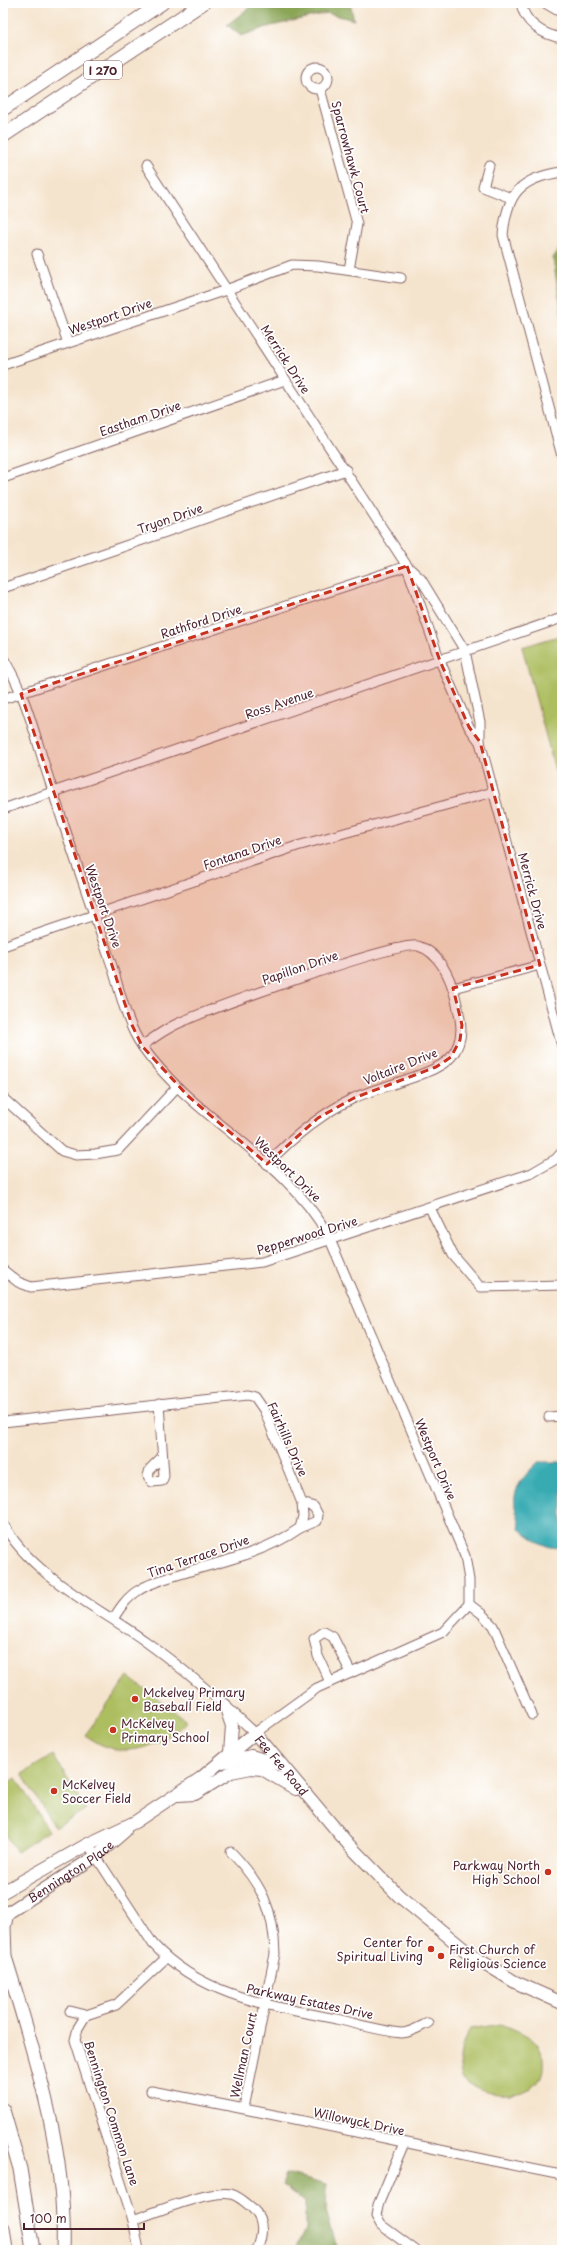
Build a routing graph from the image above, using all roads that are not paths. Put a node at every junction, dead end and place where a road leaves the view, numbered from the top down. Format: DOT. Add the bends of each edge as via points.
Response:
graph roads {
  1 [pos="162,3"];
  2 [pos="202,3"];
  3 [pos="521,3"];
  4 [pos="546,3"];
  5 [pos="562,13"];
  6 [pos="562,38"];
  7 [pos="320,89"];
  8 [pos="3,110"];
  9 [pos="3,136"];
  10 [pos="489,165"];
  11 [pos="146,166"];
  12 [pos="562,172"];
  13 [pos="511,198"];
  14 [pos="37,254"];
  15 [pos="349,270"];
  16 [pos="401,278"];
  17 [pos="226,290"];
  18 [pos="68,343"];
  19 [pos="3,365"];
  20 [pos="285,380"];
  21 [pos="562,456"];
  22 [pos="346,470"];
  23 [pos="3,478"];
  24 [pos="407,566"];
  25 [pos="3,588"];
  26 [pos="562,618"];
  27 [pos="464,651"];
  28 [pos="3,658"];
  29 [pos="440,661"];
  30 [pos="21,694"];
  31 [pos="3,699"];
  32 [pos="480,742"];
  33 [pos="53,792"];
  34 [pos="493,792"];
  35 [pos="3,809"];
  36 [pos="94,916"];
  37 [pos="3,946"];
  38 [pos="540,965"];
  39 [pos="453,988"];
  40 [pos="142,1046"];
  41 [pos="562,1046"];
  42 [pos="177,1087"];
  43 [pos="3,1098"];
  44 [pos="562,1152"];
  45 [pos="267,1164"];
  46 [pos="430,1208"];
  47 [pos="330,1241"];
  48 [pos="3,1270"];
  49 [pos="562,1286"];
  50 [pos="159,1404"];
  51 [pos="562,1416"];
  52 [pos="549,1417"];
  53 [pos="3,1422"];
  54 [pos="162,1457"];
  55 [pos="302,1503"];
  56 [pos="4,1526"];
  57 [pos="300,1528"];
  58 [pos="469,1604"];
  59 [pos="113,1619"];
  60 [pos="351,1673"];
  61 [pos="330,1682"];
  62 [pos="225,1705"];
  63 [pos="532,1715"];
  64 [pos="255,1733"];
  65 [pos="230,1753"];
  66 [pos="219,1762"];
  67 [pos="281,1764"];
  68 [pos="304,1794"];
  69 [pos="178,1795"];
  70 [pos="135,1822"];
  71 [pos="88,1844"];
  72 [pos="231,1852"];
  73 [pos="96,1856"];
  74 [pos="4,1890"];
  75 [pos="5,1914"];
  76 [pos="4,1954"];
  77 [pos="166,1958"];
  78 [pos="562,2003"];
  79 [pos="265,2005"];
  80 [pos="70,2010"];
  81 [pos="86,2014"];
  82 [pos="428,2023"];
  83 [pos="151,2091"];
  84 [pos="244,2108"];
  85 [pos="3,2110"];
  86 [pos="404,2143"];
  87 [pos="562,2175"];
  88 [pos="133,2220"];
  89 [pos="3,2228"];
  90 [pos="6,2250"];
  91 [pos="33,2250"];
  92 [pos="63,2250"];
  93 [pos="139,2250"];
  94 [pos="257,2250"];
  95 [pos="415,2250"];
  1 -- 8 [label="highway, I 270"];
  2 -- 9 [label="highway, I 270"];
  3 -- 6 [label="street" via="533,25 543,33"];
  4 -- 5 [label="street"];
  7 -- 15 [label="street, Sparrowhawk Court" via="357,224"];
  10 -- 13 [label="street" via="483,187"];
  11 -- 17 [label="street, Merrick Drive"];
  12 -- 13 [label="street" via="536,178"];
  13 -- 21 [label="street" via="505,216 503,235"];
  14 -- 18 [label="street"];
  15 -- 16 [label="street"];
  15 -- 17 [label="street" via="292,265"];
  17 -- 18 [label="street, Westport Drive"];
  17 -- 20 [label="street, Merrick Drive"];
  18 -- 19 [label="street, Westport Drive"];
  20 -- 22 [label="street, Merrick Drive"];
  20 -- 23 [label="street, Eastham Drive"];
  22 -- 24 [label="street, Merrick Drive"];
  22 -- 25 [label="street, Tryon Drive"];
  24 -- 27 [label="street, Merrick Drive" via="421,579"];
  24 -- 29 [label="street, Merrick Drive"];
  24 -- 30 [label="street, Rathford Drive"];
  26 -- 27 [label="street, Ross Avenue"];
  27 -- 29 [label="street, Ross Avenue"];
  27 -- 32 [label="street, Merrick Drive" via="480,722"];
  28 -- 30 [label="street, Westport Drive"];
  29 -- 32 [label="street, Merrick Drive" via="469,727"];
  29 -- 33 [label="street, Ross Avenue"];
  30 -- 31 [label="street, Rathford Drive"];
  30 -- 33 [label="street, Westport Drive"];
  32 -- 34 [label="street, Merrick Drive"];
  33 -- 35 [label="street, Ross Avenue"];
  33 -- 36 [label="street, Westport Drive"];
  34 -- 36 [label="street, Fontana Drive" via="297,846"];
  34 -- 38 [label="street, Merrick Drive"];
  36 -- 37 [label="street, Fontana Drive"];
  36 -- 40 [label="street, Westport Drive" via="132,1025"];
  38 -- 39 [label="street"];
  38 -- 41 [label="street, Merrick Drive"];
  39 -- 40 [label="street, Papillon Drive" via="442,963 430,953 419,946 400,947 326,970 186,1020 164,1030"];
  39 -- 45 [label="street, Voltaire Drive" via="462,1024 460,1040 451,1056 436,1067 354,1098 318,1118"];
  40 -- 42 [label="street, Westport Drive"];
  42 -- 43 [label="street" via="118,1150 95,1154 76,1155 62,1151"];
  42 -- 45 [label="street, Westport Drive"];
  44 -- 46 [label="street, Pepperwood Drive" via="556,1159 532,1173"];
  45 -- 47 [label="street, Westport Drive" via="317,1215"];
  46 -- 47 [label="street, Pepperwood Drive"];
  46 -- 49 [label="street" via="453,1255 480,1287"];
  47 -- 48 [label="street, Pepperwood Drive" via="262,1262 31,1287 18,1282"];
  47 -- 58 [label="street, Westport Drive" via="465,1556"];
  50 -- 53 [label="street, Fairhills Drive"];
  50 -- 54 [label="street"];
  50 -- 55 [label="street, Fairhills Drive" via="248,1395 255,1397 266,1415"];
  51 -- 52 [label="street"];
  55 -- 57 [label="street, Fairhills Drive" via="303,1516"];
  55 -- 57 [label="street, Tina Terrace Drive" via="314,1507 318,1515 317,1521"];
  56 -- 59 [label="street, Fee Fee Road" via="21,1548 57,1581"];
  57 -- 59 [label="street, Tina Terrace Drive" via="289,1536 224,1562 166,1578 139,1590 124,1602"];
  58 -- 60 [label="street" via="444,1632"];
  58 -- 63 [label="street" via="493,1626"];
  59 -- 62 [label="street, Fee Fee Road" via="145,1641"];
  60 -- 61 [label="street"];
  60 -- 61 [label="street" via="333,1637 324,1632 314,1639 318,1656"];
  61 -- 64 [label="street" via="294,1702"];
  62 -- 64 [label="street, Fee Fee Road"];
  62 -- 65 [label="main road" via="232,1726"];
  64 -- 65 [label="main road, Bennington Place"];
  64 -- 67 [label="main road, Fee Fee Road"];
  65 -- 66 [label="main road, Bennington Place"];
  66 -- 67 [label="main road" via="251,1756"];
  66 -- 69 [label="main road, Bennington Place"];
  67 -- 68 [label="main road, Fee Fee Road"];
  68 -- 69 [label="main road" via="262,1769 251,1768 231,1772 195,1794"];
  68 -- 78 [label="main road, Fee Fee Road" via="365,1862 442,1933 470,1955 509,1978"];
  69 -- 70 [label="main road, Bennington Place"];
  70 -- 71 [label="main road, Bennington Place"];
  70 -- 73 [label="main road, Bennington Place"];
  71 -- 73 [label="street, Parkway Estates Drive"];
  71 -- 74 [label="main road, Bennington Place"];
  72 -- 79 [label="street, Wellman Court" via="249,1871 269,1906 275,1954"];
  73 -- 75 [label="main road, Bennington Place"];
  73 -- 77 [label="street, Parkway Estates Drive" via="153,1944"];
  75 -- 76 [label="highway"];
  76 -- 92 [label="highway" via="51,2122 62,2189"];
  77 -- 79 [label="street, Parkway Estates Drive" via="219,1990"];
  77 -- 81 [label="street" via="116,2005"];
  79 -- 82 [label="street, Parkway Estates Drive" via="404,2033"];
  79 -- 84 [label="street, Wellman Court"];
  80 -- 81 [label="street"];
  81 -- 88 [label="street, Bennington Common Lane" via="78,2028 76,2040"];
  83 -- 84 [label="street, Willowyck Drive"];
  84 -- 86 [label="street, Willowyck Drive"];
  85 -- 91 [label="highway" via="20,2169"];
  86 -- 87 [label="street, Willowyck Drive"];
  86 -- 95 [label="street" via="378,2204 376,2216 381,2224"];
  88 -- 93 [label="street, Bennington Common Lane"];
  88 -- 94 [label="street" via="214,2194 232,2194 255,2211 259,2219 262,2236"];
  89 -- 90 [label="highway"];
}
